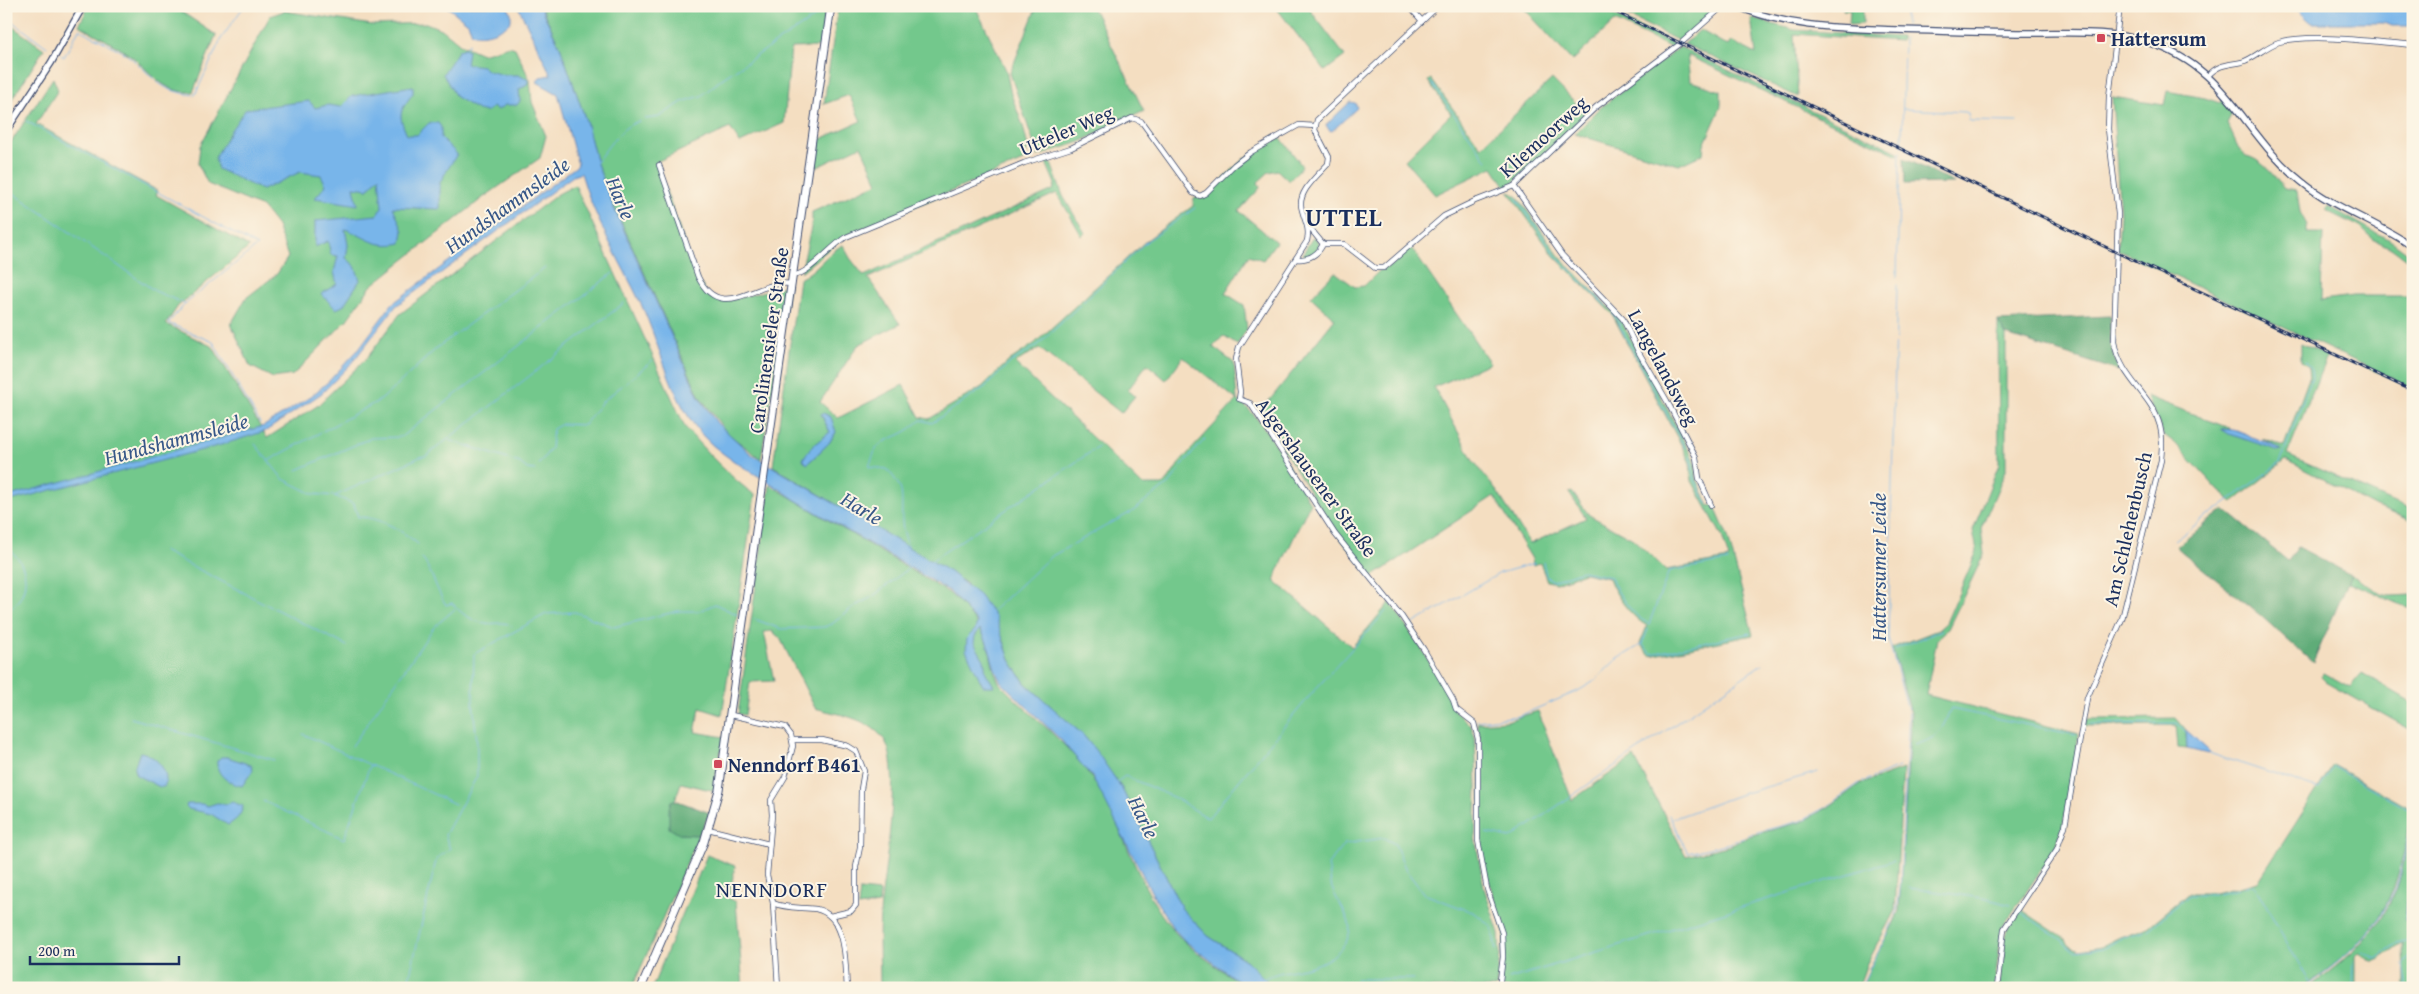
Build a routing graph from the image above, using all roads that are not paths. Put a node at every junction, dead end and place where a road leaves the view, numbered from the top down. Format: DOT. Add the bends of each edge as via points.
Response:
graph roads {
  1 [pos="83,6"];
  2 [pos="831,6"];
  3 [pos="1409,6"];
  4 [pos="1438,6"];
  5 [pos="1722,6"];
  6 [pos="1737,6"];
  7 [pos="2120,6"];
  8 [pos="1422,21"];
  9 [pos="2117,35"];
  10 [pos="2413,45"];
  11 [pos="2208,76"];
  12 [pos="1315,126"];
  13 [pos="6,131"];
  14 [pos="659,165"];
  15 [pos="1514,186"];
  16 [pos="1308,226"];
  17 [pos="1324,244"];
  18 [pos="2413,247"];
  19 [pos="1296,259"];
  20 [pos="793,275"];
  21 [pos="792,284"];
  22 [pos="1710,504"];
  23 [pos="731,715"];
  24 [pos="792,740"];
  25 [pos="708,829"];
  26 [pos="769,844"];
  27 [pos="773,903"];
  28 [pos="830,916"];
  29 [pos="641,988"];
  30 [pos="778,988"];
  31 [pos="847,988"];
  32 [pos="1500,988"];
  33 [pos="1996,988"];
  1 -- 13 [label="main road" via="46,71"];
  2 -- 20 [label="main road, Carolinensieler Straße"];
  3 -- 8 [label="street"];
  4 -- 8 [label="street"];
  5 -- 15 [label="street, Kliemoorweg" via="1680,44 1596,107"];
  6 -- 9 [label="main road" via="1791,23 1832,28"];
  7 -- 9 [label="street, Am Schlehenbusch"];
  8 -- 12 [label="street" via="1322,113"];
  9 -- 11 [label="main road" via="2167,50"];
  9 -- 33 [label="street, Am Schlehenbusch" via="2108,129 2118,214 2114,342 2124,371 2153,409 2160,424 2161,460 2122,619 2087,698 2062,838 2004,929"];
  10 -- 11 [label="street" via="2290,40 2243,62 2220,66"];
  11 -- 18 [label="main road" via="2233,101 2282,164 2303,183"];
  12 -- 16 [label="street" via="1329,157 1328,164 1301,199 1301,209"];
  12 -- 20 [label="street, Utteler Weg" via="1299,125 1251,152 1200,196 1193,193 1141,122 1132,118 1071,148 1024,163 846,237 805,272"];
  14 -- 21 [label="street" via="705,291 726,299"];
  15 -- 17 [label="street, Kliemoorweg" via="1444,216 1391,264 1381,269 1375,268 1344,244"];
  15 -- 22 [label="street, Langelandsweg" via="1562,255 1623,319 1696,457 1699,478"];
  16 -- 17 [label="street"];
  16 -- 19 [label="street, Algershausener Straße" via="1307,241"];
  17 -- 19 [label="street" via="1315,254"];
  19 -- 32 [label="street, Algershausener Straße" via="1239,347 1236,359 1239,399 1250,403 1335,534 1402,617 1429,658 1456,709 1474,723 1478,739 1478,840 1487,889 1502,933"];
  20 -- 21 [label="main road, Carolinensieler Straße"];
  21 -- 23 [label="main road, Carolinensieler Straße"];
  23 -- 24 [label="street" via="785,727"];
  23 -- 25 [label="main road, Carolinensieler Straße" via="720,790"];
  24 -- 26 [label="street" via="785,776 771,800"];
  24 -- 28 [label="street" via="822,740 848,746 856,751 864,771 856,905 851,911"];
  25 -- 26 [label="street"];
  25 -- 29 [label="main road, Carolinensieler Straße"];
  26 -- 27 [label="street" via="767,883"];
  27 -- 28 [label="street" via="816,909"];
  27 -- 30 [label="street"];
  28 -- 31 [label="street" via="842,940"];
}
